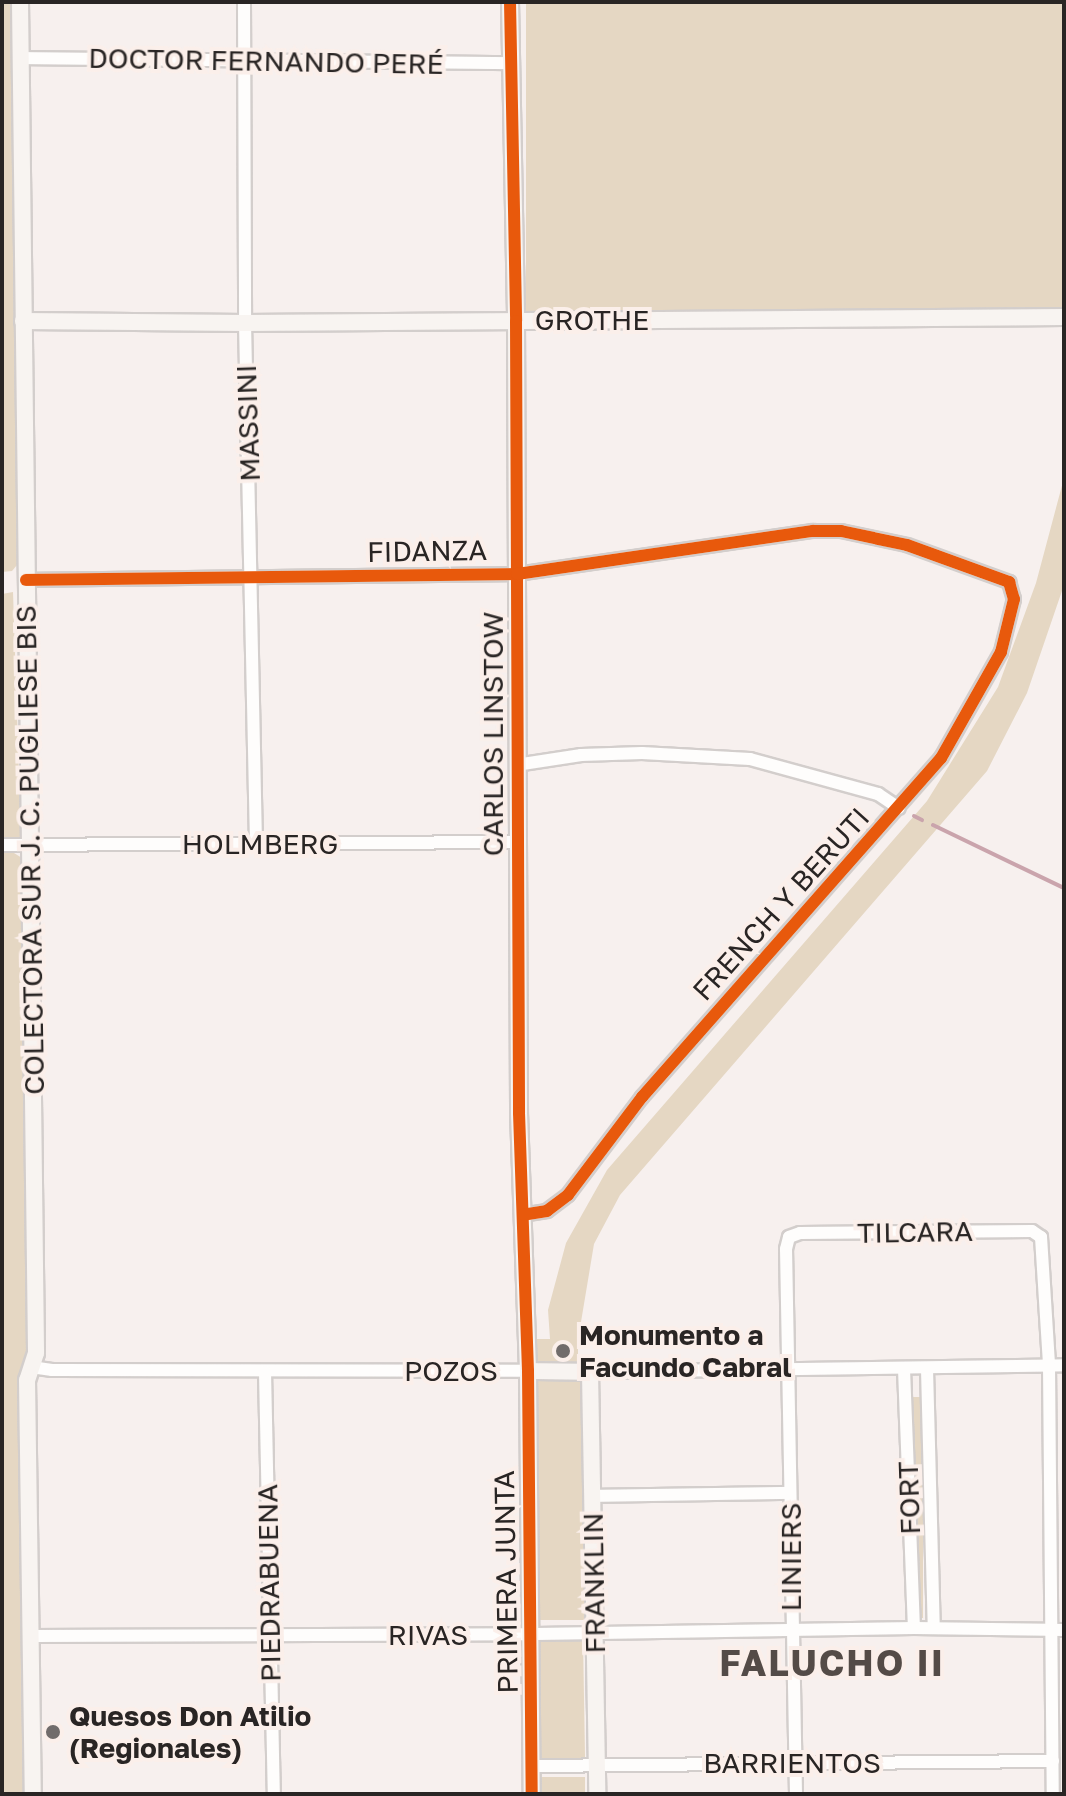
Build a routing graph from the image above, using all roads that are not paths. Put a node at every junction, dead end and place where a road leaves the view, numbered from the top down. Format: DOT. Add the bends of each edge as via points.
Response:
graph roads {
  1 [pos="20,2"];
  2 [pos="244,2"];
  3 [pos="510,2"];
  4 [pos="21,58"];
  5 [pos="245,61"];
  6 [pos="511,63"];
  7 [pos="1064,317"];
  8 [pos="23,321"];
  9 [pos="516,321"];
  10 [pos="245,323"];
  11 [pos="517,574"];
  12 [pos="253,577"];
  13 [pos="26,580"];
  14 [pos="1009,582"];
  15 [pos="516,765"];
  16 [pos="899,808"];
  17 [pos="517,842"];
  18 [pos="256,844"];
  19 [pos="2,845"];
  20 [pos="31,845"];
  21 [pos="523,1215"];
  22 [pos="789,1237"];
  23 [pos="33,1363"];
  24 [pos="1049,1365"];
  25 [pos="1064,1365"];
  26 [pos="790,1369"];
  27 [pos="904,1369"];
  28 [pos="927,1369"];
  29 [pos="528,1371"];
  30 [pos="265,1372"];
  31 [pos="590,1372"];
  32 [pos="790,1493"];
  33 [pos="593,1496"];
  34 [pos="914,1628"];
  35 [pos="934,1628"];
  36 [pos="791,1630"];
  37 [pos="1058,1630"];
  38 [pos="595,1633"];
  39 [pos="531,1634"];
  40 [pos="270,1635"];
  41 [pos="33,1636"];
  42 [pos="1053,1761"];
  43 [pos="796,1763"];
  44 [pos="597,1765"];
  45 [pos="532,1766"];
  46 [pos="33,1794"];
  47 [pos="274,1794"];
  48 [pos="532,1794"];
  49 [pos="597,1794"];
  50 [pos="796,1794"];
  51 [pos="1053,1794"];
  1 -- 4 [label="street, COLECTORA SUR J. C. PUGLIESE BIS"];
  2 -- 5 [label="street, MASSINI"];
  3 -- 6 [label="street, CARLOS LINSTOW"];
  4 -- 5 [label="street, DOCTOR FERNANDO PERÉ"];
  4 -- 8 [label="street, COLECTORA SUR J. C. PUGLIESE BIS"];
  5 -- 6 [label="street, DOCTOR FERNANDO PERÉ"];
  5 -- 10 [label="street, MASSINI"];
  6 -- 9 [label="street, CARLOS LINSTOW"];
  7 -- 9 [label="street, GROTHE"];
  8 -- 10 [label="street, GROTHE"];
  8 -- 13 [label="street, COLECTORA SUR J. C. PUGLIESE BIS"];
  9 -- 10 [label="street, GROTHE"];
  9 -- 11 [label="street, CARLOS LINSTOW"];
  10 -- 12 [label="street, MASSINI"];
  11 -- 12 [label="street, FIDANZA"];
  11 -- 14 [label="street, FIDANZA" via="841,531 907,545"];
  11 -- 15 [label="street, CARLOS LINSTOW"];
  12 -- 13 [label="street, FIDANZA"];
  12 -- 18 [label="street, MASSINI"];
  13 -- 20 [label="street, COLECTORA SUR J. C. PUGLIESE BIS"];
  14 -- 16 [label="street, FRENCH Y BERUTI" via="1014,599 1001,652 941,758"];
  15 -- 16 [label="street" via="642,753 750,759 878,794"];
  15 -- 17 [label="street, CARLOS LINSTOW"];
  16 -- 21 [label="street, FRENCH Y BERUTI" via="642,1097 568,1195 547,1211"];
  17 -- 18 [label="street, HOLMBERG"];
  17 -- 21 [label="street, CARLOS LINSTOW"];
  18 -- 20 [label="street, HOLMBERG"];
  19 -- 20 [label="street, HOLMBERG"];
  20 -- 23 [label="street, COLECTORA SUR J. C. PUGLIESE BIS"];
  21 -- 29 [label="street, CARLOS LINSTOW"];
  22 -- 24 [label="street, TILCARA" via="1032,1231 1041,1237"];
  22 -- 26 [label="street, LINIERS"];
  23 -- 30 [label="street, POZOS" via="52,1370"];
  23 -- 41 [label="street, COLECTORA SUR J. C. PUGLIESE BIS" via="27,1380"];
  24 -- 25 [label="street, POZOS"];
  24 -- 28 [label="street, POZOS"];
  24 -- 37 [label="street"];
  26 -- 27 [label="street, POZOS"];
  26 -- 31 [label="street, POZOS"];
  26 -- 32 [label="street, LINIERS"];
  27 -- 28 [label="street, POZOS"];
  27 -- 34 [label="street, FORT"];
  28 -- 35 [label="street, FORT"];
  29 -- 30 [label="street, POZOS"];
  29 -- 31 [label="street, POZOS"];
  29 -- 39 [label="street, PRIMERA JUNTA"];
  30 -- 40 [label="street, PIEDRABUENA"];
  31 -- 33 [label="street, FRANKLIN"];
  32 -- 33 [label="street"];
  32 -- 36 [label="street, LINIERS"];
  33 -- 38 [label="street, FRANKLIN"];
  34 -- 35 [label="street, RIVAS"];
  34 -- 36 [label="street, RIVAS"];
  35 -- 37 [label="street, RIVAS"];
  36 -- 38 [label="street, RIVAS"];
  36 -- 43 [label="street, LINIERS"];
  37 -- 42 [label="street"];
  38 -- 39 [label="street, RIVAS"];
  38 -- 44 [label="street, FRANKLIN"];
  39 -- 40 [label="street, RIVAS"];
  39 -- 45 [label="street, PRIMERA JUNTA"];
  40 -- 41 [label="street, RIVAS"];
  40 -- 47 [label="street, PIEDRABUENA"];
  41 -- 46 [label="street, COLECTORA SUR J. C. PUGLIESE BIS"];
  42 -- 43 [label="street, BARRIENTOS"];
  42 -- 51 [label="street"];
  43 -- 44 [label="street, BARRIENTOS"];
  43 -- 50 [label="street, LINIERS"];
  44 -- 45 [label="street, BARRIENTOS"];
  44 -- 49 [label="street, FRANKLIN"];
  45 -- 48 [label="street, PRIMERA JUNTA"];
}
